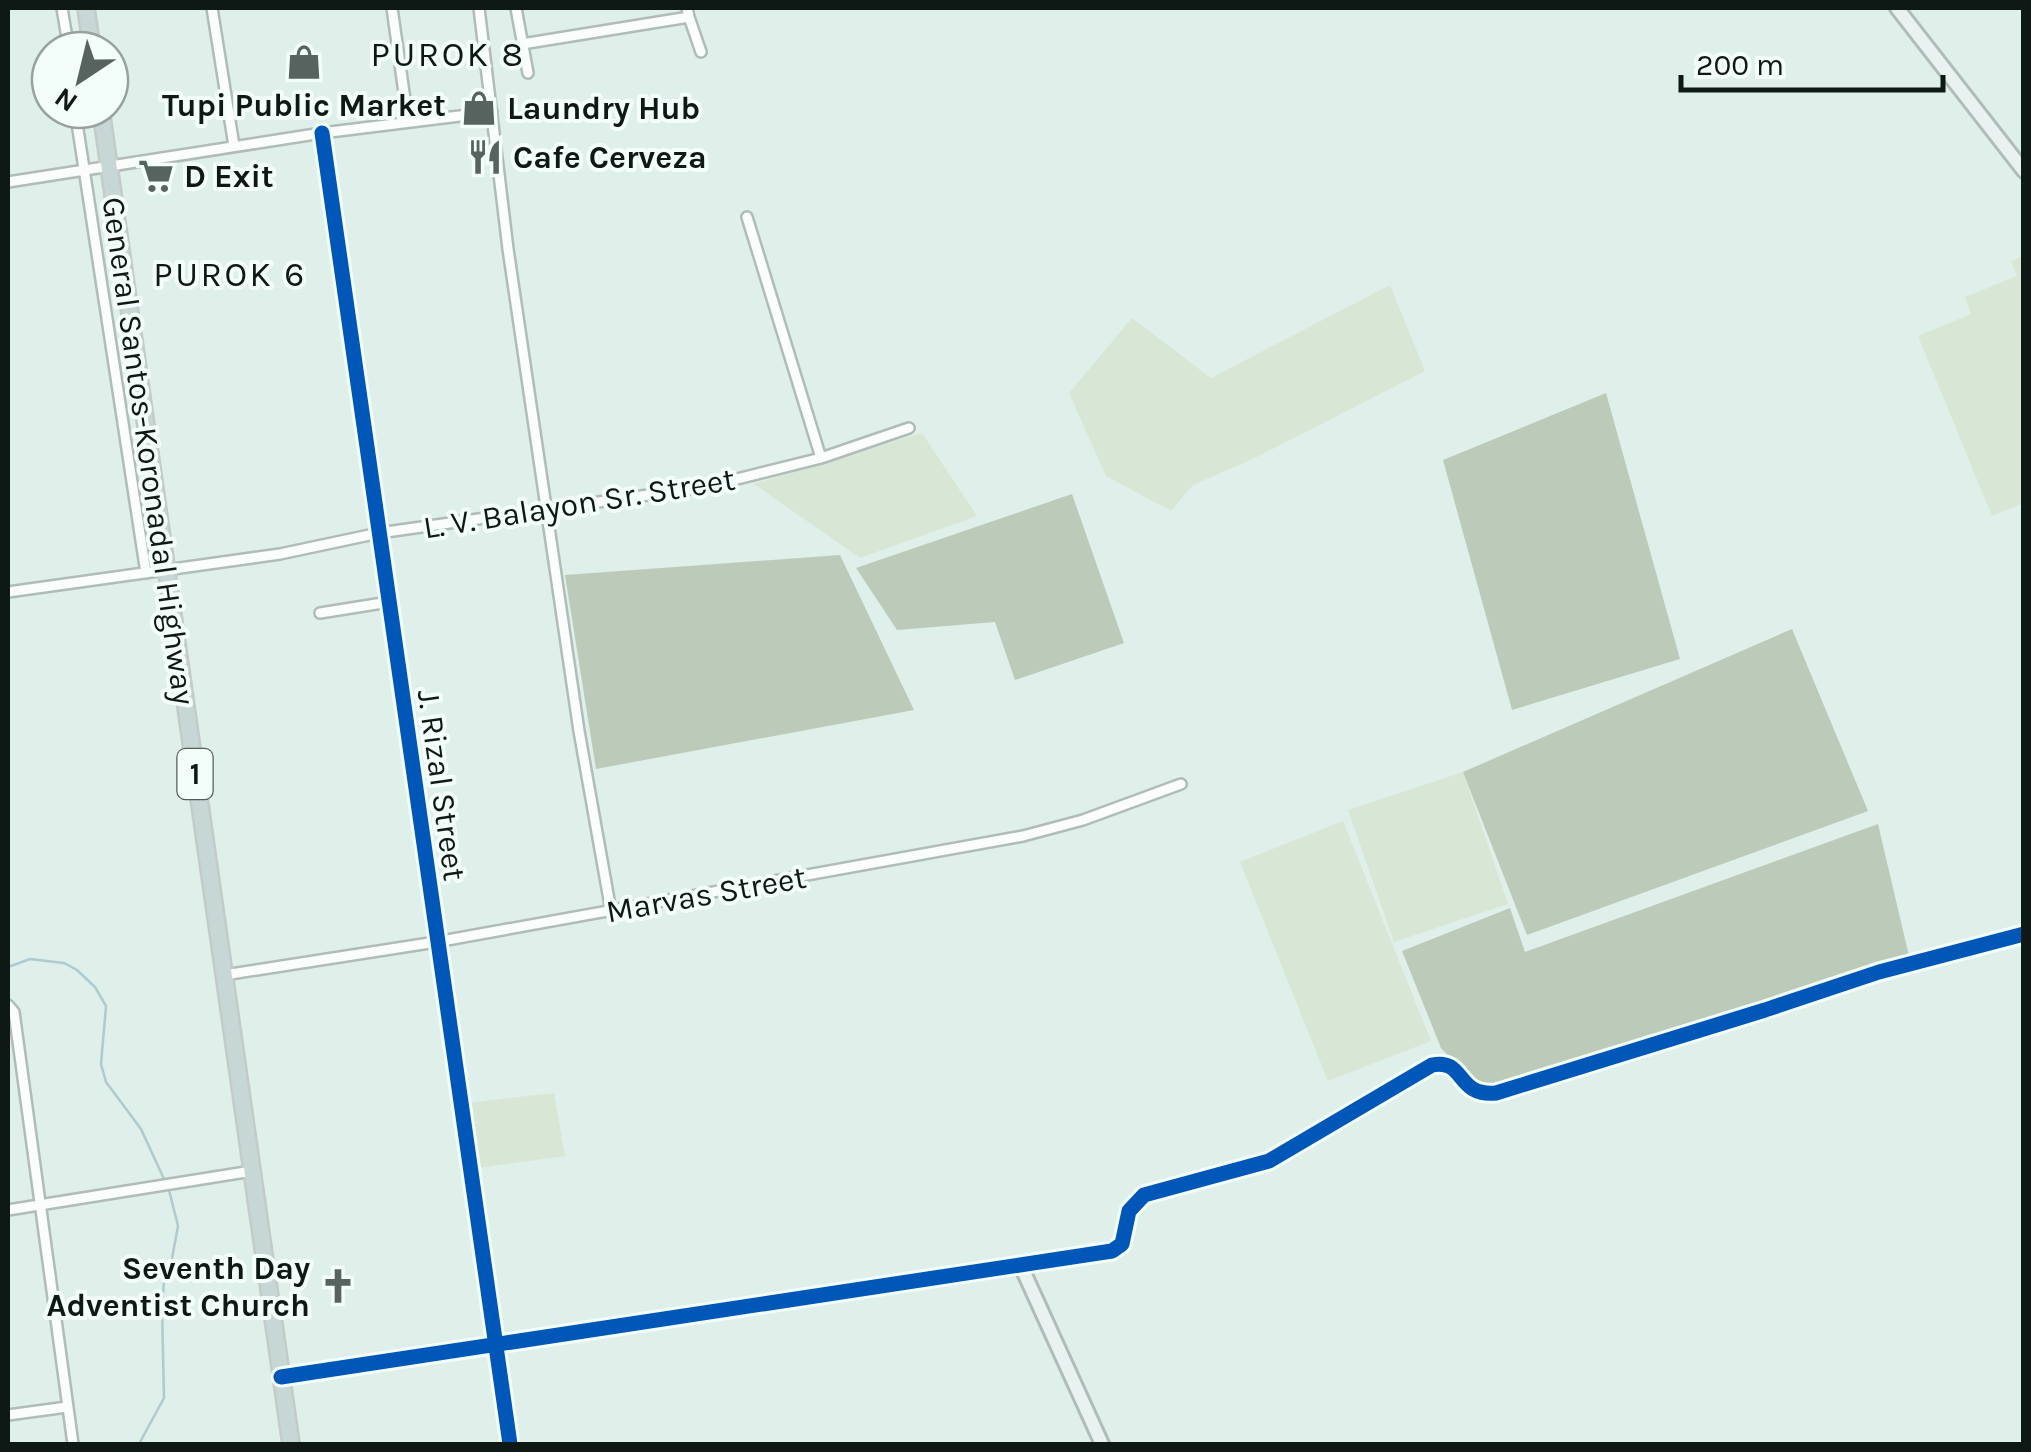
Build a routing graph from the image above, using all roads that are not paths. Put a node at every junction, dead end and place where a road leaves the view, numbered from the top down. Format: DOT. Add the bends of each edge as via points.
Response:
graph roads {
  1 [pos="212,8"];
  2 [pos="392,8"];
  3 [pos="478,8"];
  4 [pos="518,8"];
  5 [pos="1898,8"];
  6 [pos="688,12"];
  7 [pos="522,44"];
  8 [pos="701,52"];
  9 [pos="528,73"];
  10 [pos="492,112"];
  11 [pos="408,122"];
  12 [pos="78,130"];
  13 [pos="104,130"];
  14 [pos="322,133"];
  15 [pos="234,146"];
  16 [pos="109,167"];
  17 [pos="84,170"];
  18 [pos="2024,171"];
  19 [pos="8,182"];
  20 [pos="747,217"];
  21 [pos="909,428"];
  22 [pos="822,458"];
  23 [pos="549,509"];
  24 [pos="380,533"];
  25 [pos="166,570"];
  26 [pos="146,573"];
  27 [pos="8,592"];
  28 [pos="389,602"];
  29 [pos="320,613"];
  30 [pos="1180,784"];
  31 [pos="612,911"];
  32 [pos="2024,934"];
  33 [pos="436,942"];
  34 [pos="224,974"];
  35 [pos="8,1005"];
  36 [pos="252,1171"];
  37 [pos="39,1205"];
  38 [pos="8,1210"];
  39 [pos="1020,1266"];
  40 [pos="496,1345"];
  41 [pos="281,1377"];
  42 [pos="67,1408"];
  43 [pos="8,1415"];
  44 [pos="73,1444"];
  45 [pos="291,1444"];
  46 [pos="510,1444"];
  47 [pos="1102,1444"];
  1 -- 15 [label="street"];
  2 -- 11 [label="street"];
  3 -- 10 [label="street"];
  4 -- 7 [label="street"];
  5 -- 18 [label="street"];
  6 -- 7 [label="street"];
  6 -- 8 [label="street"];
  7 -- 9 [label="street"];
  10 -- 11 [label="street"];
  10 -- 23 [label="street"];
  11 -- 14 [label="street"];
  12 -- 17 [label="street"];
  13 -- 16 [label="highway, General Santos-Koronadal Highway / 1"];
  14 -- 15 [label="street"];
  14 -- 24 [label="street, J. Rizal Street"];
  15 -- 16 [label="street"];
  16 -- 17 [label="street"];
  16 -- 25 [label="highway, General Santos-Koronadal Highway / 1"];
  17 -- 19 [label="street"];
  17 -- 26 [label="street"];
  20 -- 22 [label="street"];
  21 -- 22 [label="street, L. V. Balayon Sr. Street"];
  22 -- 23 [label="street, L. V. Balayon Sr. Street" via="705,487"];
  23 -- 24 [label="street, L. V. Balayon Sr. Street"];
  23 -- 31 [label="street"];
  24 -- 25 [label="street, L. V. Balayon Sr. Street"];
  24 -- 28 [label="street, J. Rizal Street"];
  25 -- 26 [label="street, L. V. Balayon Sr. Street"];
  25 -- 34 [label="highway, General Santos-Koronadal Highway / 1"];
  26 -- 27 [label="street, L. V. Balayon Sr. Street"];
  28 -- 29 [label="street"];
  28 -- 33 [label="street, J. Rizal Street"];
  30 -- 31 [label="street, Marvas Street" via="1054,830"];
  31 -- 33 [label="street, Marvas Street"];
  32 -- 39 [label="street" via="1878,972 1496,1093 1478,1093 1452,1067 1432,1065 1269,1161 1139,1198 1122,1244 1112,1251"];
  33 -- 34 [label="street, Marvas Street"];
  33 -- 40 [label="street, J. Rizal Street"];
  34 -- 36 [label="highway, General Santos-Koronadal Highway / 1"];
  35 -- 37 [label="street"];
  36 -- 37 [label="street"];
  36 -- 41 [label="highway, General Santos-Koronadal Highway / 1"];
  37 -- 38 [label="street"];
  37 -- 42 [label="street"];
  39 -- 40 [label="street"];
  39 -- 47 [label="street"];
  40 -- 41 [label="street"];
  40 -- 46 [label="street, J. Rizal Street"];
  41 -- 45 [label="highway, General Santos-Koronadal Highway / 1"];
  42 -- 43 [label="street"];
  42 -- 44 [label="street"];
}
